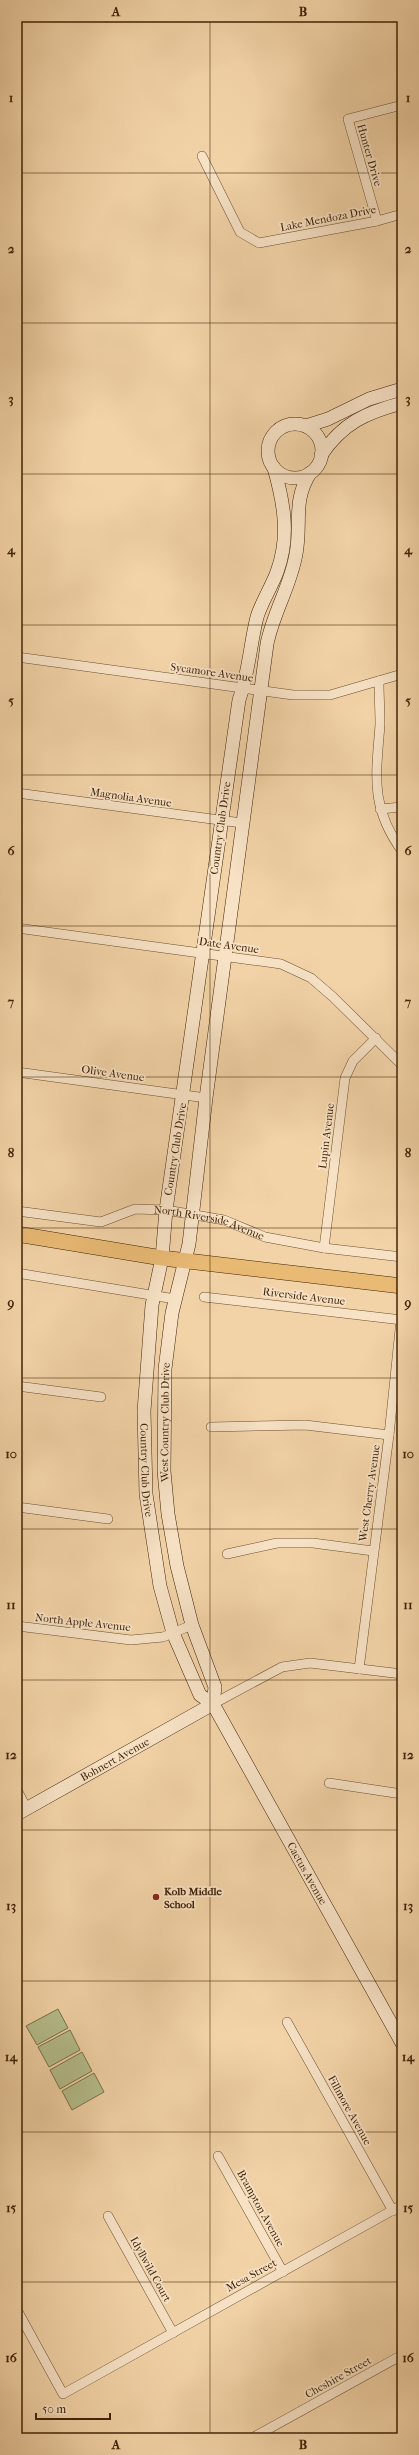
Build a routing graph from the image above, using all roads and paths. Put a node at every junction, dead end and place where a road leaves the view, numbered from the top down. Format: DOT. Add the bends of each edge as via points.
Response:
graph roads {
  1 [pos="402,105"];
  2 [pos="202,156"];
  3 [pos="402,214"];
  4 [pos="377,221"];
  5 [pos="402,389"];
  6 [pos="402,403"];
  7 [pos="306,426"];
  8 [pos="321,455"];
  9 [pos="274,468"];
  10 [pos="310,473"];
  11 [pos="17,657"];
  12 [pos="402,674"];
  13 [pos="379,681"];
  14 [pos="242,689"];
  15 [pos="261,691"];
  16 [pos="17,793"];
  17 [pos="402,807"];
  18 [pos="380,809"];
  19 [pos="221,821"];
  20 [pos="242,823"];
  21 [pos="402,851"];
  22 [pos="17,928"];
  23 [pos="201,953"];
  24 [pos="225,957"];
  25 [pos="376,1038"];
  26 [pos="402,1065"];
  27 [pos="17,1072"];
  28 [pos="184,1096"];
  29 [pos="206,1098"];
  30 [pos="166,1210"];
  31 [pos="17,1211"];
  32 [pos="192,1215"];
  33 [pos="17,1234"];
  34 [pos="324,1248"];
  35 [pos="162,1258"];
  36 [pos="402,1258"];
  37 [pos="186,1260"];
  38 [pos="17,1273"];
  39 [pos="402,1286"];
  40 [pos="153,1296"];
  41 [pos="204,1297"];
  42 [pos="175,1299"];
  43 [pos="172,1313"];
  44 [pos="402,1320"];
  45 [pos="17,1386"];
  46 [pos="101,1397"];
  47 [pos="211,1427"];
  48 [pos="390,1435"];
  49 [pos="17,1507"];
  50 [pos="108,1519"];
  51 [pos="373,1551"];
  52 [pos="227,1554"];
  53 [pos="192,1625"];
  54 [pos="17,1626"];
  55 [pos="173,1632"];
  56 [pos="359,1669"];
  57 [pos="402,1674"];
  58 [pos="213,1704"];
  59 [pos="329,1783"];
  60 [pos="17,1790"];
  61 [pos="402,1794"];
  62 [pos="22,1811"];
  63 [pos="287,2022"];
  64 [pos="402,2043"];
  65 [pos="218,2156"];
  66 [pos="402,2206"];
  67 [pos="392,2211"];
  68 [pos="108,2216"];
  69 [pos="283,2272"];
  70 [pos="17,2310"];
  71 [pos="173,2333"];
  72 [pos="402,2355"];
  73 [pos="252,2438"];
  1 -- 4 [label="street, Hunter Drive" via="348,119"];
  2 -- 4 [label="street, Lake Mendoza Drive" via="240,232 259,244"];
  3 -- 4 [label="street, Lake Mendoza Drive"];
  5 -- 7 [label="street" via="369,399 328,419"];
  6 -- 8 [label="street" via="349,424 336,435"];
  7 -- 8 [label="street" via="318,437"];
  7 -- 9 [label="street" via="287,424 272,436 268,454"];
  8 -- 10 [label="street" via="317,466"];
  9 -- 10 [label="street" via="291,477"];
  9 -- 14 [label="street, Country Club Drive" via="282,498 284,543 276,574 257,617 248,672"];
  10 -- 15 [label="street, Country Club Drive" via="299,494 297,553 271,624"];
  11 -- 14 [label="street, Sycamore Avenue"];
  12 -- 13 [label="street, Sycamore Avenue"];
  13 -- 15 [label="street, Sycamore Avenue" via="330,695 294,695"];
  13 -- 18 [label="street" via="380,724 375,763"];
  14 -- 15 [label="street, Sycamore Avenue"];
  14 -- 19 [label="street, Country Club Drive" via="238,700"];
  15 -- 20 [label="street, Country Club Drive"];
  16 -- 19 [label="street, Magnolia Avenue"];
  17 -- 18 [label="street"];
  18 -- 21 [label="street" via="391,836"];
  19 -- 20 [label="street, Magnolia Avenue"];
  19 -- 23 [label="street, Country Club Drive"];
  20 -- 24 [label="street, Country Club Drive"];
  22 -- 23 [label="street, Date Avenue"];
  23 -- 24 [label="street, Date Avenue"];
  23 -- 28 [label="street, Country Club Drive"];
  24 -- 25 [label="street, Date Avenue" via="281,964 311,978"];
  24 -- 29 [label="street, Country Club Drive"];
  25 -- 26 [label="street, Date Avenue"];
  25 -- 34 [label="street, Lupin Avenue" via="353,1061 345,1078"];
  27 -- 28 [label="street, Olive Avenue"];
  28 -- 29 [label="street, Olive Avenue"];
  28 -- 30 [label="street, Country Club Drive"];
  29 -- 32 [label="street, Country Club Drive"];
  30 -- 31 [label="street, North Riverside Avenue" via="135,1209 101,1222"];
  30 -- 32 [label="street, North Riverside Avenue"];
  30 -- 35 [label="street, Country Club Drive"];
  32 -- 34 [label="street, North Riverside Avenue" via="224,1220 265,1237"];
  32 -- 37 [label="street, Country Club Drive"];
  33 -- 35 [label="main road"];
  34 -- 36 [label="street, North Riverside Avenue"];
  35 -- 37 [label="main road"];
  35 -- 40 [label="street, Country Club Drive"];
  37 -- 39 [label="main road"];
  37 -- 42 [label="street, Country Club Drive"];
  38 -- 40 [label="street"];
  40 -- 42 [label="street"];
  40 -- 55 [label="street, Country Club Drive" via="144,1411 146,1494 160,1586"];
  41 -- 44 [label="street, Riverside Avenue"];
  42 -- 43 [label="street, Country Club Drive"];
  43 -- 53 [label="street, West Country Club Drive" via="165,1369 164,1471 177,1566"];
  44 -- 48 [label="street, West Cherry Avenue"];
  45 -- 46 [label="street"];
  47 -- 48 [label="street" via="305,1425"];
  48 -- 51 [label="street, West Cherry Avenue"];
  49 -- 50 [label="street"];
  51 -- 52 [label="street" via="313,1543 277,1543"];
  51 -- 56 [label="street, West Cherry Avenue"];
  53 -- 55 [label="street, North Apple Avenue"];
  53 -- 58 [label="street, West Country Club Drive" via="215,1687"];
  54 -- 55 [label="street, North Apple Avenue" via="131,1640 163,1636"];
  55 -- 58 [label="street" via="200,1695"];
  56 -- 57 [label="street"];
  56 -- 58 [label="street" via="310,1663 282,1667"];
  58 -- 62 [label="street, Bohnert Avenue"];
  58 -- 64 [label="street, Cactus Avenue"];
  59 -- 61 [label="street"];
  60 -- 62 [label="street"];
  63 -- 67 [label="street, Fillmore Avenue"];
  65 -- 69 [label="street, Brampton Avenue"];
  66 -- 67 [label="street, Mesa Street"];
  67 -- 69 [label="street, Mesa Street"];
  68 -- 71 [label="street, Idyllwild Court"];
  69 -- 71 [label="street, Mesa Street"];
  70 -- 71 [label="street, Mesa Street" via="63,2394"];
  72 -- 73 [label="street, Cheshire Street"];
}
